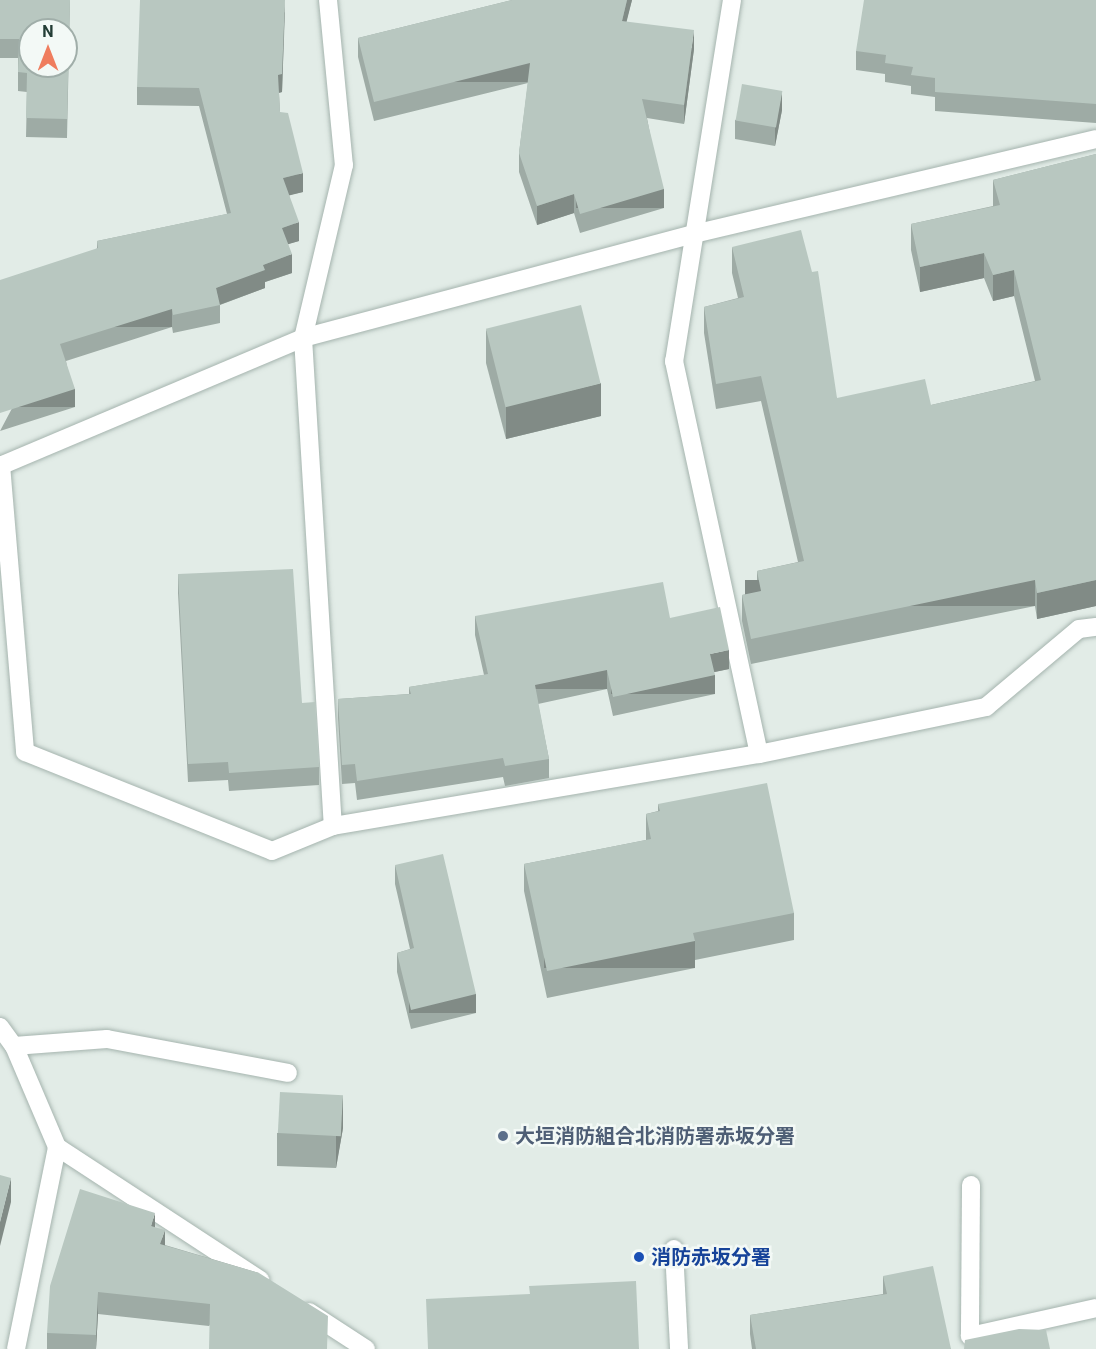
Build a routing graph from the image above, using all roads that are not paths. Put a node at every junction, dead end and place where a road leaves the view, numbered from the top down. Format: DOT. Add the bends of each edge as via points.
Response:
graph roads {
  1 [pos="328,0"];
  2 [pos="732,0"];
  3 [pos="1096,139"];
  4 [pos="694,234"];
  5 [pos="303,338"];
  6 [pos="0,466"];
  7 [pos="1096,627"];
  8 [pos="759,754"];
  9 [pos="333,826"];
  10 [pos="0,1027"];
  11 [pos="14,1046"];
  12 [pos="288,1073"];
  13 [pos="57,1147"];
  14 [pos="971,1185"];
  15 [pos="674,1249"];
  16 [pos="278,1292"];
  17 [pos="298,1305"];
  18 [pos="1096,1308"];
  19 [pos="16,1349"];
  20 [pos="366,1349"];
  21 [pos="679,1349"];
  1 -- 5 [label="street" via="344,165"];
  2 -- 4 [label="street"];
  3 -- 4 [label="street"];
  4 -- 5 [label="street"];
  4 -- 8 [label="street" via="674,361"];
  5 -- 6 [label="street"];
  5 -- 9 [label="street"];
  6 -- 9 [label="street" via="25,752 272,851"];
  7 -- 8 [label="street" via="1079,629 986,707"];
  8 -- 9 [label="street"];
  10 -- 11 [label="street"];
  11 -- 12 [label="street" via="107,1039"];
  11 -- 13 [label="street"];
  13 -- 16 [label="street"];
  13 -- 19 [label="street"];
  14 -- 18 [label="street" via="970,1336"];
  15 -- 21 [label="street"];
  17 -- 20 [label="street"];
}
